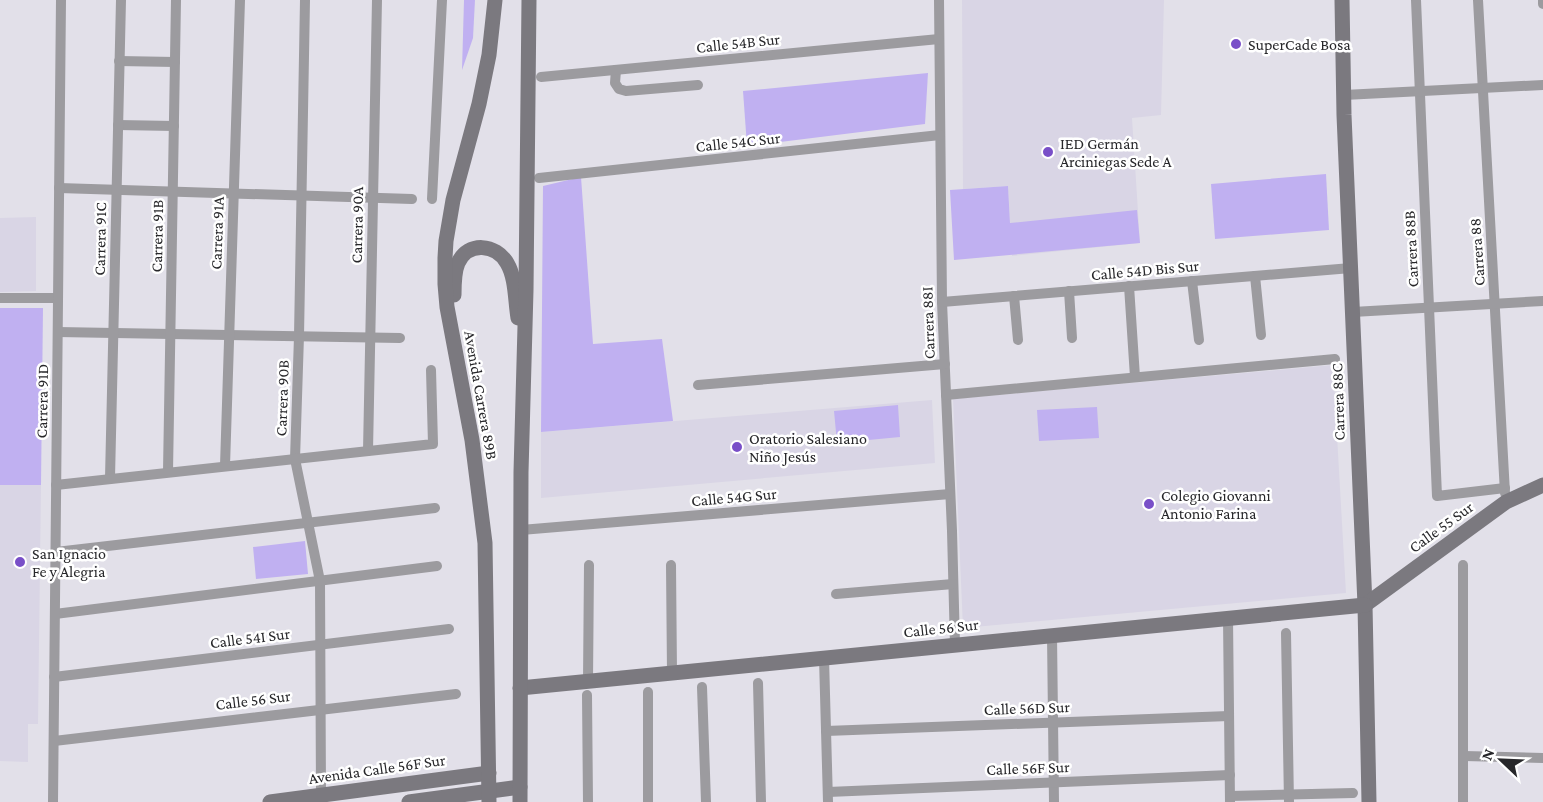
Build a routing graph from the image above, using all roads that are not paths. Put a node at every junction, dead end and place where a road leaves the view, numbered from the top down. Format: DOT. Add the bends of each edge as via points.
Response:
graph roads {
  1 [pos="61,0"];
  2 [pos="121,0"];
  3 [pos="176,0"];
  4 [pos="240,0"];
  5 [pos="304,0"];
  6 [pos="377,0"];
  7 [pos="442,0"];
  8 [pos="495,0"];
  9 [pos="529,0"];
  10 [pos="939,0"];
  11 [pos="1342,0"];
  12 [pos="1416,0"];
  13 [pos="1478,0"];
  14 [pos="939,39"];
  15 [pos="119,61"];
  16 [pos="175,62"];
  17 [pos="616,70"];
  18 [pos="541,77"];
  19 [pos="698,85"];
  20 [pos="1543,85"];
  21 [pos="1482,88"];
  22 [pos="1419,91"];
  23 [pos="1344,95"];
  24 [pos="118,125"];
  25 [pos="174,126"];
  26 [pos="940,135"];
  27 [pos="539,178"];
  28 [pos="59,188"];
  29 [pos="116,190"];
  30 [pos="173,192"];
  31 [pos="233,193"];
  32 [pos="301,195"];
  33 [pos="372,197"];
  34 [pos="412,199"];
  35 [pos="432,200"];
  36 [pos="1351,268"];
  37 [pos="1255,276"];
  38 [pos="1192,281"];
  39 [pos="1130,286"];
  40 [pos="1069,291"];
  41 [pos="1014,296"];
  42 [pos="0,298"];
  43 [pos="58,298"];
  44 [pos="1543,301"];
  45 [pos="942,302"];
  46 [pos="1496,304"];
  47 [pos="1429,308"];
  48 [pos="1353,312"];
  49 [pos="58,332"];
  50 [pos="113,333"];
  51 [pos="171,334"];
  52 [pos="1262,334"];
  53 [pos="229,335"];
  54 [pos="299,336"];
  55 [pos="370,337"];
  56 [pos="400,338"];
  57 [pos="1072,338"];
  58 [pos="1018,340"];
  59 [pos="1200,340"];
  60 [pos="1335,359"];
  61 [pos="458,364"];
  62 [pos="945,364"];
  63 [pos="524,365"];
  64 [pos="431,370"];
  65 [pos="1135,377"];
  66 [pos="698,385"];
  67 [pos="946,394"];
  68 [pos="368,451"];
  69 [pos="295,459"];
  70 [pos="225,466"];
  71 [pos="168,472"];
  72 [pos="110,478"];
  73 [pos="56,485"];
  74 [pos="1543,485"];
  75 [pos="950,494"];
  76 [pos="1505,495"];
  77 [pos="435,508"];
  78 [pos="308,523"];
  79 [pos="520,531"];
  80 [pos="56,552"];
  81 [pos="589,564"];
  82 [pos="671,565"];
  83 [pos="1463,565"];
  84 [pos="437,566"];
  85 [pos="320,581"];
  86 [pos="953,584"];
  87 [pos="836,594"];
  88 [pos="1365,605"];
  89 [pos="55,614"];
  90 [pos="1228,618"];
  91 [pos="449,628"];
  92 [pos="1286,633"];
  93 [pos="1052,635"];
  94 [pos="320,644"];
  95 [pos="955,645"];
  96 [pos="824,658"];
  97 [pos="672,673"];
  98 [pos="54,677"];
  99 [pos="758,683"];
  100 [pos="702,687"];
  101 [pos="520,688"];
  102 [pos="587,688"];
  103 [pos="648,692"];
  104 [pos="456,694"];
  105 [pos="320,710"];
  106 [pos="1229,716"];
  107 [pos="1053,722"];
  108 [pos="826,731"];
  109 [pos="54,741"];
  110 [pos="1464,756"];
  111 [pos="1543,758"];
  112 [pos="489,772"];
  113 [pos="1230,776"];
  114 [pos="1053,782"];
  115 [pos="1353,793"];
  116 [pos="321,795"];
  117 [pos="520,795"];
  118 [pos="489,797"];
  119 [pos="828,797"];
  120 [pos="1289,798"];
  121 [pos="1230,799"];
  122 [pos="53,802"];
  123 [pos="270,802"];
  124 [pos="409,802"];
  125 [pos="588,802"];
  126 [pos="648,802"];
  127 [pos="706,802"];
  128 [pos="760,802"];
  129 [pos="1054,802"];
  130 [pos="1369,802"];
  131 [pos="1463,802"];
  1 -- 28 [label="street, Carrera 91D"];
  2 -- 15 [label="street, Carrera 91C"];
  3 -- 16 [label="street, Carrera 91B"];
  4 -- 31 [label="street, Carrera 91A"];
  5 -- 32 [label="street, Carrera 90B"];
  6 -- 33 [label="street, Carrera 90A"];
  7 -- 35 [label="street"];
  8 -- 61 [label="street, Avenida Carrera 89B" via="489,55 446,241 446,296"];
  9 -- 63 [label="street, Avenida Carrera 89B"];
  10 -- 14 [label="street, Carrera 88I"];
  11 -- 23 [label="street, Carrera 88C"];
  12 -- 22 [label="street, Carrera 88B"];
  13 -- 21 [label="street, Carrera 88"];
  14 -- 17 [label="street, Calle 54B Sur"];
  14 -- 26 [label="street, Carrera 88I"];
  15 -- 16 [label="street"];
  15 -- 24 [label="street, Carrera 91C"];
  16 -- 25 [label="street, Carrera 91B"];
  17 -- 18 [label="street, Calle 54B Sur"];
  17 -- 19 [label="street" via="615,83 626,91"];
  20 -- 21 [label="street"];
  21 -- 22 [label="street"];
  21 -- 46 [label="street, Carrera 88"];
  22 -- 23 [label="street"];
  22 -- 47 [label="street, Carrera 88B"];
  23 -- 36 [label="street, Carrera 88C"];
  24 -- 25 [label="street"];
  24 -- 29 [label="street, Carrera 91C"];
  25 -- 30 [label="street, Carrera 91B"];
  26 -- 27 [label="street, Calle 54C Sur"];
  26 -- 45 [label="street, Carrera 88I"];
  28 -- 29 [label="street"];
  28 -- 43 [label="street, Carrera 91D"];
  29 -- 30 [label="street"];
  29 -- 50 [label="street, Carrera 91C"];
  30 -- 31 [label="street"];
  30 -- 51 [label="street, Carrera 91B"];
  31 -- 32 [label="street"];
  31 -- 53 [label="street, Carrera 91A"];
  32 -- 33 [label="street"];
  32 -- 54 [label="street, Carrera 90B"];
  33 -- 34 [label="street"];
  33 -- 55 [label="street, Carrera 90A"];
  36 -- 37 [label="street, Calle 54D Bis Sur"];
  36 -- 48 [label="street, Carrera 88C"];
  37 -- 38 [label="street, Calle 54D Bis Sur"];
  37 -- 52 [label="street"];
  38 -- 39 [label="street, Calle 54D Bis Sur"];
  38 -- 59 [label="street"];
  39 -- 40 [label="street, Calle 54D Bis Sur"];
  39 -- 65 [label="street"];
  40 -- 41 [label="street, Calle 54D Bis Sur"];
  40 -- 57 [label="street"];
  41 -- 45 [label="street, Calle 54D Bis Sur"];
  41 -- 58 [label="street"];
  42 -- 43 [label="street"];
  43 -- 49 [label="street, Carrera 91D"];
  44 -- 46 [label="street"];
  45 -- 62 [label="street, Carrera 88I"];
  46 -- 47 [label="street"];
  46 -- 76 [label="street, Carrera 88"];
  47 -- 48 [label="street"];
  47 -- 76 [label="street, Carrera 88B" via="1437,496"];
  48 -- 88 [label="street, Carrera 88C"];
  49 -- 50 [label="street"];
  49 -- 73 [label="street, Carrera 91D"];
  50 -- 51 [label="street"];
  50 -- 72 [label="street, Carrera 91C"];
  51 -- 53 [label="street"];
  51 -- 71 [label="street, Carrera 91B"];
  53 -- 54 [label="street"];
  53 -- 70 [label="street, Carrera 91A"];
  54 -- 55 [label="street"];
  54 -- 69 [label="street, Carrera 90B"];
  55 -- 56 [label="street"];
  55 -- 68 [label="street, Carrera 90A"];
  60 -- 65 [label="street"];
  61 -- 63 [label="street" via="456,270 466,252 479,247 503,257 512,274"];
  61 -- 112 [label="street, Avenida Carrera 89B" via="485,543"];
  62 -- 66 [label="street"];
  62 -- 67 [label="street, Carrera 88I"];
  63 -- 79 [label="street, Avenida Carrera 89B"];
  64 -- 68 [label="street" via="433,444"];
  65 -- 67 [label="street"];
  67 -- 75 [label="street, Carrera 88I"];
  68 -- 69 [label="street"];
  69 -- 70 [label="street"];
  69 -- 78 [label="street, Carrera 90B"];
  70 -- 71 [label="street"];
  71 -- 72 [label="street"];
  72 -- 73 [label="street"];
  73 -- 80 [label="street, Carrera 91D"];
  74 -- 76 [label="street, Calle 55 Sur"];
  75 -- 79 [label="street, Calle 54G Sur"];
  75 -- 86 [label="street, Carrera 88I"];
  76 -- 88 [label="street, Calle 55 Sur"];
  77 -- 78 [label="street"];
  78 -- 80 [label="street"];
  78 -- 85 [label="street, Carrera 90B"];
  79 -- 101 [label="street, Avenida Carrera 89B"];
  80 -- 89 [label="street, Carrera 91D"];
  81 -- 102 [label="street"];
  82 -- 97 [label="street"];
  83 -- 110 [label="street"];
  84 -- 85 [label="street"];
  85 -- 89 [label="street"];
  85 -- 94 [label="street, Carrera 90B"];
  86 -- 87 [label="street"];
  86 -- 95 [label="street, Carrera 88I"];
  88 -- 90 [label="street, Calle 56 Sur"];
  88 -- 130 [label="street, Carrera 88C"];
  89 -- 98 [label="street, Carrera 91D"];
  90 -- 93 [label="street, Calle 56 Sur"];
  90 -- 106 [label="street"];
  91 -- 94 [label="street, Calle 54I Sur"];
  92 -- 120 [label="street"];
  93 -- 95 [label="street, Calle 56 Sur"];
  93 -- 107 [label="street"];
  94 -- 98 [label="street, Calle 54I Sur"];
  94 -- 105 [label="street, Carrera 90B"];
  95 -- 96 [label="street, Calle 56 Sur"];
  96 -- 97 [label="street, Calle 56 Sur"];
  96 -- 108 [label="street"];
  97 -- 102 [label="street, Calle 56 Sur"];
  98 -- 109 [label="street, Carrera 91D"];
  99 -- 128 [label="street"];
  100 -- 127 [label="street"];
  101 -- 102 [label="street, Calle 56 Sur"];
  101 -- 117 [label="street, Avenida Carrera 89B"];
  102 -- 125 [label="street"];
  103 -- 126 [label="street"];
  104 -- 105 [label="street, Calle 56 Sur"];
  105 -- 109 [label="street, Calle 56 Sur"];
  105 -- 116 [label="street, Carrera 90B"];
  106 -- 107 [label="street, Calle 56D Sur"];
  106 -- 113 [label="street"];
  107 -- 108 [label="street, Calle 56D Sur"];
  107 -- 114 [label="street"];
  108 -- 119 [label="street"];
  109 -- 122 [label="street, Carrera 91D"];
  110 -- 111 [label="street"];
  110 -- 131 [label="street"];
  112 -- 116 [label="street, Avenida Calle 56F Sur"];
  112 -- 118 [label="street, Avenida Carrera 89B"];
  113 -- 114 [label="street, Calle 56F Sur"];
  113 -- 121 [label="street"];
  114 -- 119 [label="street, Calle 56F Sur"];
  114 -- 129 [label="street"];
  115 -- 120 [label="street"];
  116 -- 123 [label="street, Avenida Calle 56F Sur"];
  117 -- 118 [label="street"];
  118 -- 124 [label="street"];
  120 -- 121 [label="street"];
}
